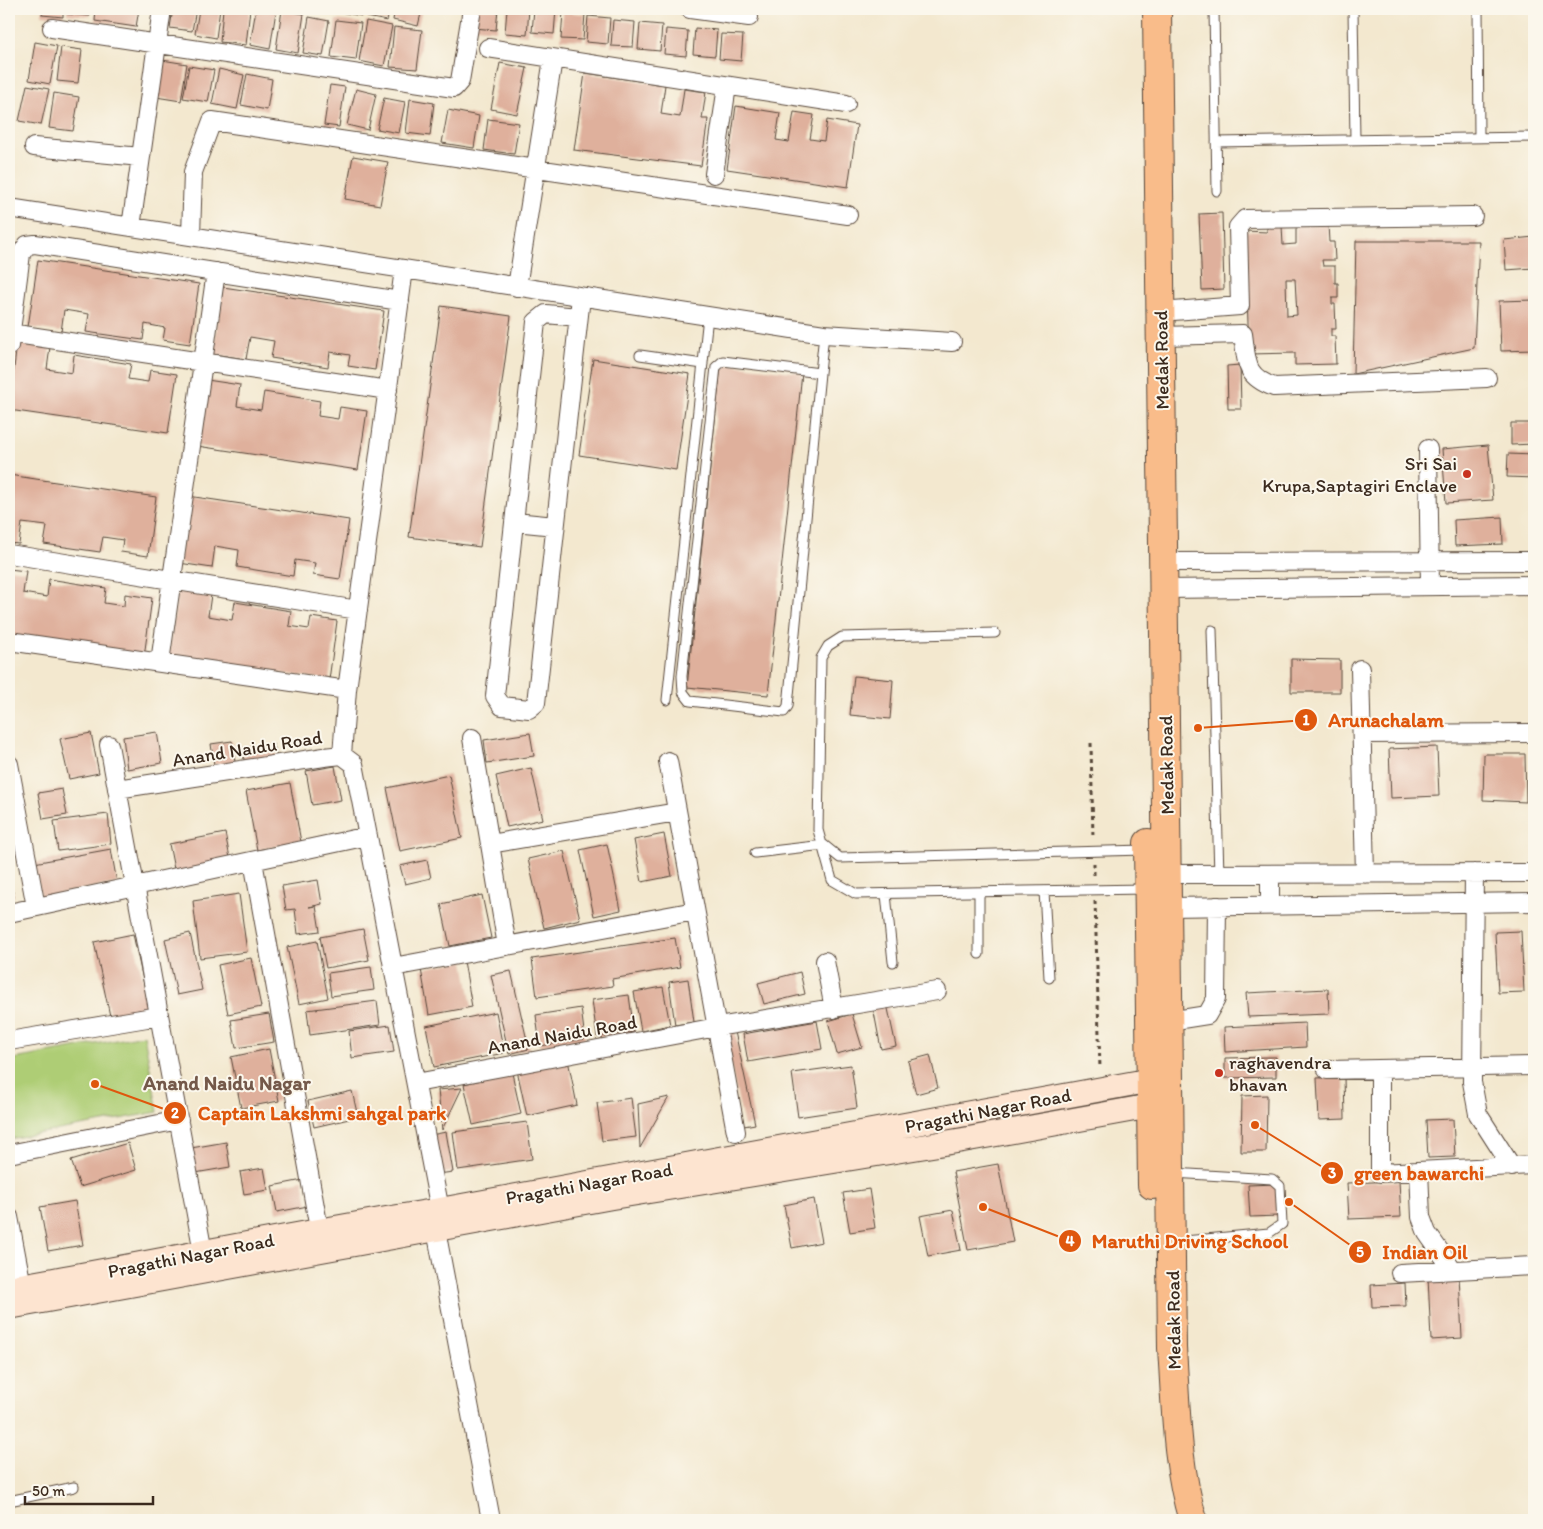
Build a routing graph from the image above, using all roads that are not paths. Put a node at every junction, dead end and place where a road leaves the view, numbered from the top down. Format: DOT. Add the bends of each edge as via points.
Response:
graph roads {
  1 [pos="162,9"];
  2 [pos="472,9"];
  3 [pos="690,9"];
  4 [pos="1214,9"];
  5 [pos="1353,9"];
  6 [pos="1478,9"];
  7 [pos="1148,13"];
  8 [pos="749,17"];
  9 [pos="52,28"];
  10 [pos="156,45"];
  11 [pos="488,48"];
  12 [pos="553,59"];
  13 [pos="727,86"];
  14 [pos="846,104"];
  15 [pos="1534,137"];
  16 [pos="1479,138"];
  17 [pos="1355,140"];
  18 [pos="1216,142"];
  19 [pos="34,148"];
  20 [pos="141,157"];
  21 [pos="536,168"];
  22 [pos="714,174"];
  23 [pos="1217,191"];
  24 [pos="9,208"];
  25 [pos="848,215"];
  26 [pos="1473,216"];
  27 [pos="131,227"];
  28 [pos="191,236"];
  29 [pos="404,269"];
  30 [pos="216,272"];
  31 [pos="516,287"];
  32 [pos="581,297"];
  33 [pos="400,301"];
  34 [pos="1240,306"];
  35 [pos="708,316"];
  36 [pos="578,317"];
  37 [pos="1160,324"];
  38 [pos="824,334"];
  39 [pos="1243,334"];
  40 [pos="10,340"];
  41 [pos="952,342"];
  42 [pos="640,355"];
  43 [pos="203,362"];
  44 [pos="703,364"];
  45 [pos="820,374"];
  46 [pos="1487,378"];
  47 [pos="388,390"];
  48 [pos="1428,449"];
  49 [pos="515,522"];
  50 [pos="555,526"];
  51 [pos="9,554"];
  52 [pos="1430,561"];
  53 [pos="1534,561"];
  54 [pos="1164,562"];
  55 [pos="172,580"];
  56 [pos="1534,585"];
  57 [pos="1430,586"];
  58 [pos="1163,589"];
  59 [pos="358,610"];
  60 [pos="1212,630"];
  61 [pos="995,633"];
  62 [pos="9,641"];
  63 [pos="160,662"];
  64 [pos="1360,669"];
  65 [pos="347,690"];
  66 [pos="667,700"];
  67 [pos="1534,733"];
  68 [pos="1362,734"];
  69 [pos="472,738"];
  70 [pos="109,745"];
  71 [pos="342,755"];
  72 [pos="668,761"];
  73 [pos="9,764"];
  74 [pos="117,789"];
  75 [pos="677,812"];
  76 [pos="368,836"];
  77 [pos="490,844"];
  78 [pos="824,845"];
  79 [pos="1148,850"];
  80 [pos="754,853"];
  81 [pos="253,861"];
  82 [pos="1474,873"];
  83 [pos="1534,873"];
  84 [pos="1365,874"];
  85 [pos="1219,875"];
  86 [pos="1270,875"];
  87 [pos="1158,882"];
  88 [pos="135,886"];
  89 [pos="1044,891"];
  90 [pos="979,892"];
  91 [pos="886,894"];
  92 [pos="1534,902"];
  93 [pos="1474,903"];
  94 [pos="1270,905"];
  95 [pos="1217,906"];
  96 [pos="36,907"];
  97 [pos="1168,907"];
  98 [pos="696,911"];
  99 [pos="9,913"];
  100 [pos="507,946"];
  101 [pos="979,954"];
  102 [pos="825,961"];
  103 [pos="893,962"];
  104 [pos="393,967"];
  105 [pos="1049,978"];
  106 [pos="937,992"];
  107 [pos="834,1008"];
  108 [pos="159,1016"];
  109 [pos="1169,1021"];
  110 [pos="717,1028"];
  111 [pos="9,1041"];
  112 [pos="1534,1066"];
  113 [pos="1472,1067"];
  114 [pos="1326,1070"];
  115 [pos="1380,1070"];
  116 [pos="416,1083"];
  117 [pos="1160,1092"];
  118 [pos="178,1120"];
  119 [pos="738,1144"];
  120 [pos="9,1154"];
  121 [pos="1534,1166"];
  122 [pos="1512,1167"];
  123 [pos="1419,1171"];
  124 [pos="1171,1173"];
  125 [pos="9,1217"];
  126 [pos="438,1220"];
  127 [pos="320,1229"];
  128 [pos="1171,1242"];
  129 [pos="205,1263"];
  130 [pos="1534,1266"];
  131 [pos="1453,1270"];
  132 [pos="1400,1273"];
  133 [pos="15,1287"];
  134 [pos="9,1307"];
  135 [pos="74,1487"];
  136 [pos="9,1501"];
  137 [pos="491,1520"];
  138 [pos="1173,1520"];
  139 [pos="1193,1520"];
  1 -- 10 [label="street"];
  2 -- 10 [label="street" via="460,81 454,88"];
  3 -- 8 [label="street"];
  4 -- 18 [label="lane"];
  5 -- 17 [label="lane"];
  6 -- 16 [label="lane"];
  7 -- 37 [label="main road, Medak Road"];
  7 -- 79 [label="main road, Medak Road"];
  9 -- 10 [label="street"];
  10 -- 20 [label="street"];
  11 -- 12 [label="street"];
  12 -- 13 [label="street"];
  12 -- 21 [label="street"];
  13 -- 14 [label="street"];
  13 -- 22 [label="street"];
  15 -- 16 [label="lane"];
  16 -- 17 [label="lane"];
  17 -- 18 [label="lane"];
  18 -- 23 [label="lane"];
  19 -- 20 [label="street"];
  20 -- 27 [label="street"];
  21 -- 25 [label="street"];
  21 -- 28 [label="street" via="212,121 193,172"];
  21 -- 31 [label="street"];
  24 -- 27 [label="street"];
  26 -- 34 [label="street" via="1245,219 1238,227"];
  27 -- 28 [label="street"];
  28 -- 29 [label="street"];
  29 -- 31 [label="street"];
  29 -- 33 [label="street"];
  30 -- 33 [label="street"];
  30 -- 40 [label="street" via="27,245 21,254"];
  30 -- 43 [label="street"];
  31 -- 32 [label="street"];
  32 -- 35 [label="street"];
  32 -- 36 [label="street"];
  33 -- 47 [label="street"];
  34 -- 37 [label="street"];
  34 -- 39 [label="street"];
  35 -- 38 [label="street"];
  35 -- 44 [label="lane"];
  36 -- 49 [label="street" via="546,314 536,322"];
  36 -- 50 [label="street"];
  37 -- 39 [label="street"];
  37 -- 54 [label="main road, Medak Road"];
  38 -- 41 [label="street"];
  38 -- 45 [label="lane"];
  39 -- 46 [label="street" via="1248,369 1259,382 1274,387"];
  40 -- 43 [label="street"];
  42 -- 44 [label="lane"];
  43 -- 47 [label="street"];
  43 -- 55 [label="street"];
  44 -- 66 [label="lane"];
  45 -- 45 [label="lane" via="788,706 784,712 690,701 683,692 682,676 716,367 722,361"];
  47 -- 59 [label="street"];
  48 -- 52 [label="street"];
  49 -- 50 [label="street"];
  49 -- 50 [label="street" via="496,696 502,706 529,709 536,703"];
  51 -- 55 [label="street"];
  52 -- 53 [label="street"];
  52 -- 54 [label="street"];
  52 -- 57 [label="street"];
  54 -- 58 [label="main road, Medak Road"];
  55 -- 59 [label="street"];
  55 -- 63 [label="street"];
  56 -- 57 [label="street"];
  57 -- 58 [label="street"];
  58 -- 87 [label="main road, Medak Road"];
  59 -- 65 [label="street"];
  60 -- 85 [label="lane"];
  61 -- 78 [label="lane" via="842,637 828,646 821,658 818,830"];
  62 -- 63 [label="street"];
  63 -- 65 [label="street"];
  64 -- 68 [label="street"];
  65 -- 71 [label="street"];
  67 -- 68 [label="street"];
  68 -- 84 [label="street"];
  69 -- 77 [label="street"];
  70 -- 74 [label="street"];
  71 -- 74 [label="street, Anand Naidu Road"];
  71 -- 76 [label="street, Anand Naidu Road" via="354,764"];
  72 -- 75 [label="street"];
  73 -- 96 [label="street"];
  74 -- 88 [label="street"];
  75 -- 77 [label="street"];
  75 -- 98 [label="street"];
  76 -- 81 [label="street"];
  76 -- 104 [label="street, Anand Naidu Road"];
  77 -- 100 [label="street"];
  78 -- 79 [label="lane" via="840,858"];
  78 -- 80 [label="lane"];
  78 -- 91 [label="lane" via="832,880 856,894"];
  79 -- 87 [label="main road, Medak Road"];
  81 -- 88 [label="street"];
  81 -- 127 [label="street"];
  82 -- 83 [label="street"];
  82 -- 84 [label="street"];
  82 -- 93 [label="street"];
  84 -- 86 [label="street"];
  85 -- 86 [label="street"];
  85 -- 87 [label="street"];
  86 -- 94 [label="street"];
  87 -- 89 [label="lane"];
  87 -- 97 [label="main road, Medak Road"];
  87 -- 117 [label="main road, Medak Road"];
  88 -- 96 [label="street"];
  88 -- 108 [label="street"];
  89 -- 90 [label="lane"];
  89 -- 105 [label="lane"];
  90 -- 91 [label="lane"];
  90 -- 101 [label="lane"];
  91 -- 103 [label="lane"];
  92 -- 93 [label="street"];
  93 -- 94 [label="street"];
  93 -- 113 [label="street"];
  94 -- 95 [label="street"];
  95 -- 97 [label="street"];
  95 -- 109 [label="street" via="1216,999 1207,1015"];
  96 -- 99 [label="street"];
  97 -- 109 [label="main road, Medak Road"];
  98 -- 100 [label="street"];
  98 -- 110 [label="street"];
  100 -- 104 [label="street"];
  102 -- 107 [label="street"];
  104 -- 116 [label="street, Anand Naidu Road"];
  106 -- 107 [label="street, Anand Naidu Road"];
  107 -- 110 [label="street, Anand Naidu Road"];
  108 -- 111 [label="street"];
  108 -- 118 [label="street"];
  109 -- 117 [label="main road, Medak Road"];
  110 -- 116 [label="street, Anand Naidu Road"];
  110 -- 119 [label="street"];
  112 -- 113 [label="street"];
  113 -- 115 [label="street"];
  113 -- 122 [label="street" via="1478,1114"];
  114 -- 115 [label="street"];
  115 -- 123 [label="street" via="1380,1173"];
  116 -- 126 [label="street, Anand Naidu Road"];
  117 -- 119 [label="main road, Pragathi Nagar Road" via="1101,1087 961,1116"];
  117 -- 124 [label="main road, Medak Road"];
  117 -- 126 [label="main road, Pragathi Nagar Road" via="964,1140 612,1197"];
  117 -- 138 [label="main road, Medak Road" via="1154,1349 1160,1448"];
  118 -- 120 [label="street"];
  118 -- 129 [label="street"];
  119 -- 126 [label="main road, Pragathi Nagar Road"];
  121 -- 122 [label="street"];
  122 -- 123 [label="street"];
  123 -- 131 [label="street" via="1422,1217 1427,1233"];
  124 -- 128 [label="main road, Medak Road"];
  124 -- 128 [label="lane" via="1272,1179 1280,1186 1282,1224 1269,1233"];
  125 -- 133 [label="street"];
  126 -- 127 [label="main road, Pragathi Nagar Road"];
  126 -- 129 [label="main road, Pragathi Nagar Road"];
  126 -- 137 [label="street, Anand Naidu Road"];
  127 -- 129 [label="main road, Pragathi Nagar Road"];
  128 -- 139 [label="main road, Medak Road" via="1172,1348 1179,1445"];
  129 -- 133 [label="main road, Pragathi Nagar Road"];
  129 -- 134 [label="main road, Pragathi Nagar Road"];
  130 -- 131 [label="street"];
  131 -- 132 [label="street"];
  135 -- 136 [label="lane"];
}
